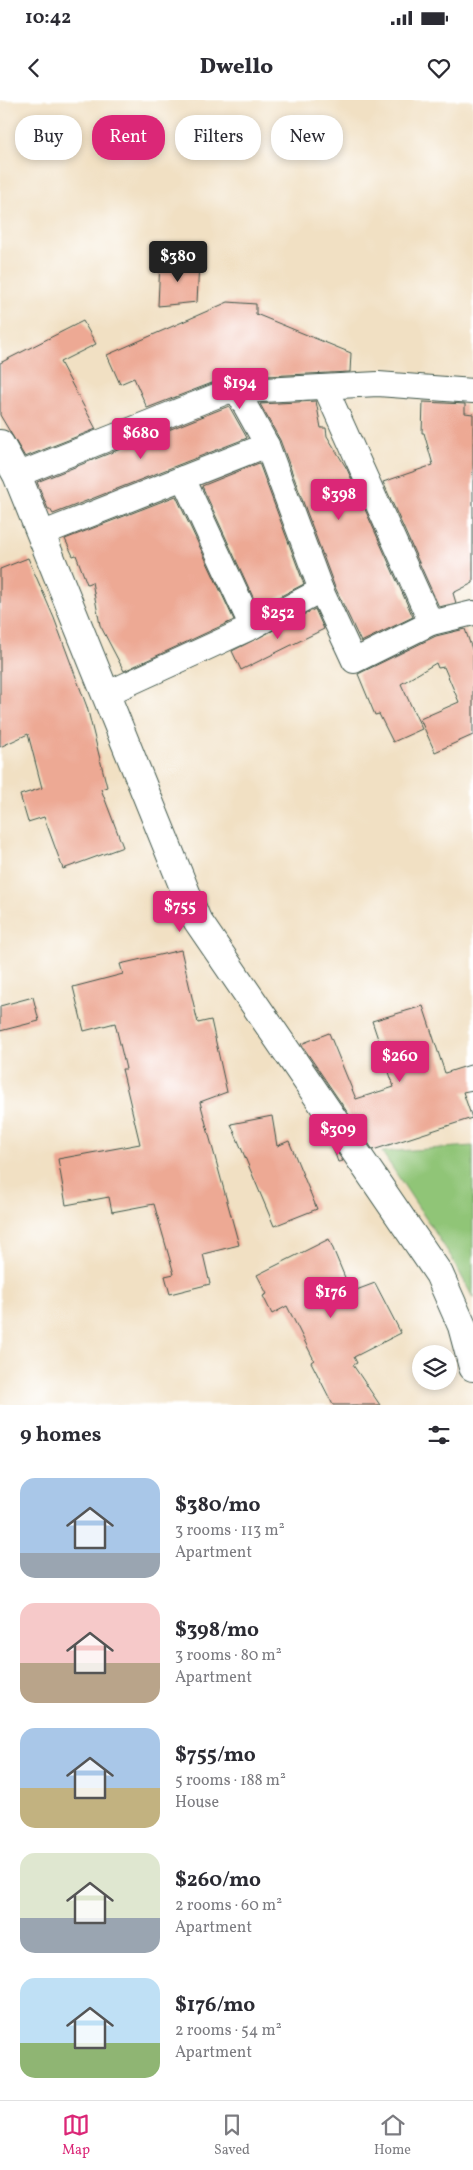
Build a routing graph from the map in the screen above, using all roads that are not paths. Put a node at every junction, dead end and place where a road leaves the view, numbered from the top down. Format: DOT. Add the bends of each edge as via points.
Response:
graph roads {
  1 [pos="325,387"];
  2 [pos="237,391"];
  3 [pos="473,391"];
  4 [pos="0,444"];
  5 [pos="267,445"];
  6 [pos="17,475"];
  7 [pos="184,478"];
  8 [pos="41,534"];
  9 [pos="321,590"];
  10 [pos="473,613"];
  11 [pos="431,623"];
  12 [pos="252,627"];
  13 [pos="106,694"];
  14 [pos="473,1367"];
  1 -- 2 [label="street"];
  1 -- 3 [label="street" via="378,384"];
  1 -- 11 [label="street"];
  2 -- 5 [label="street"];
  2 -- 6 [label="street" via="226,392"];
  4 -- 6 [label="street"];
  5 -- 7 [label="street"];
  5 -- 9 [label="street"];
  6 -- 8 [label="street"];
  7 -- 8 [label="street"];
  7 -- 12 [label="street"];
  8 -- 13 [label="street"];
  9 -- 11 [label="street" via="354,661"];
  9 -- 12 [label="street"];
  10 -- 11 [label="street"];
  12 -- 13 [label="street"];
  13 -- 14 [label="street" via="197,920 439,1274 462,1326"];
}
